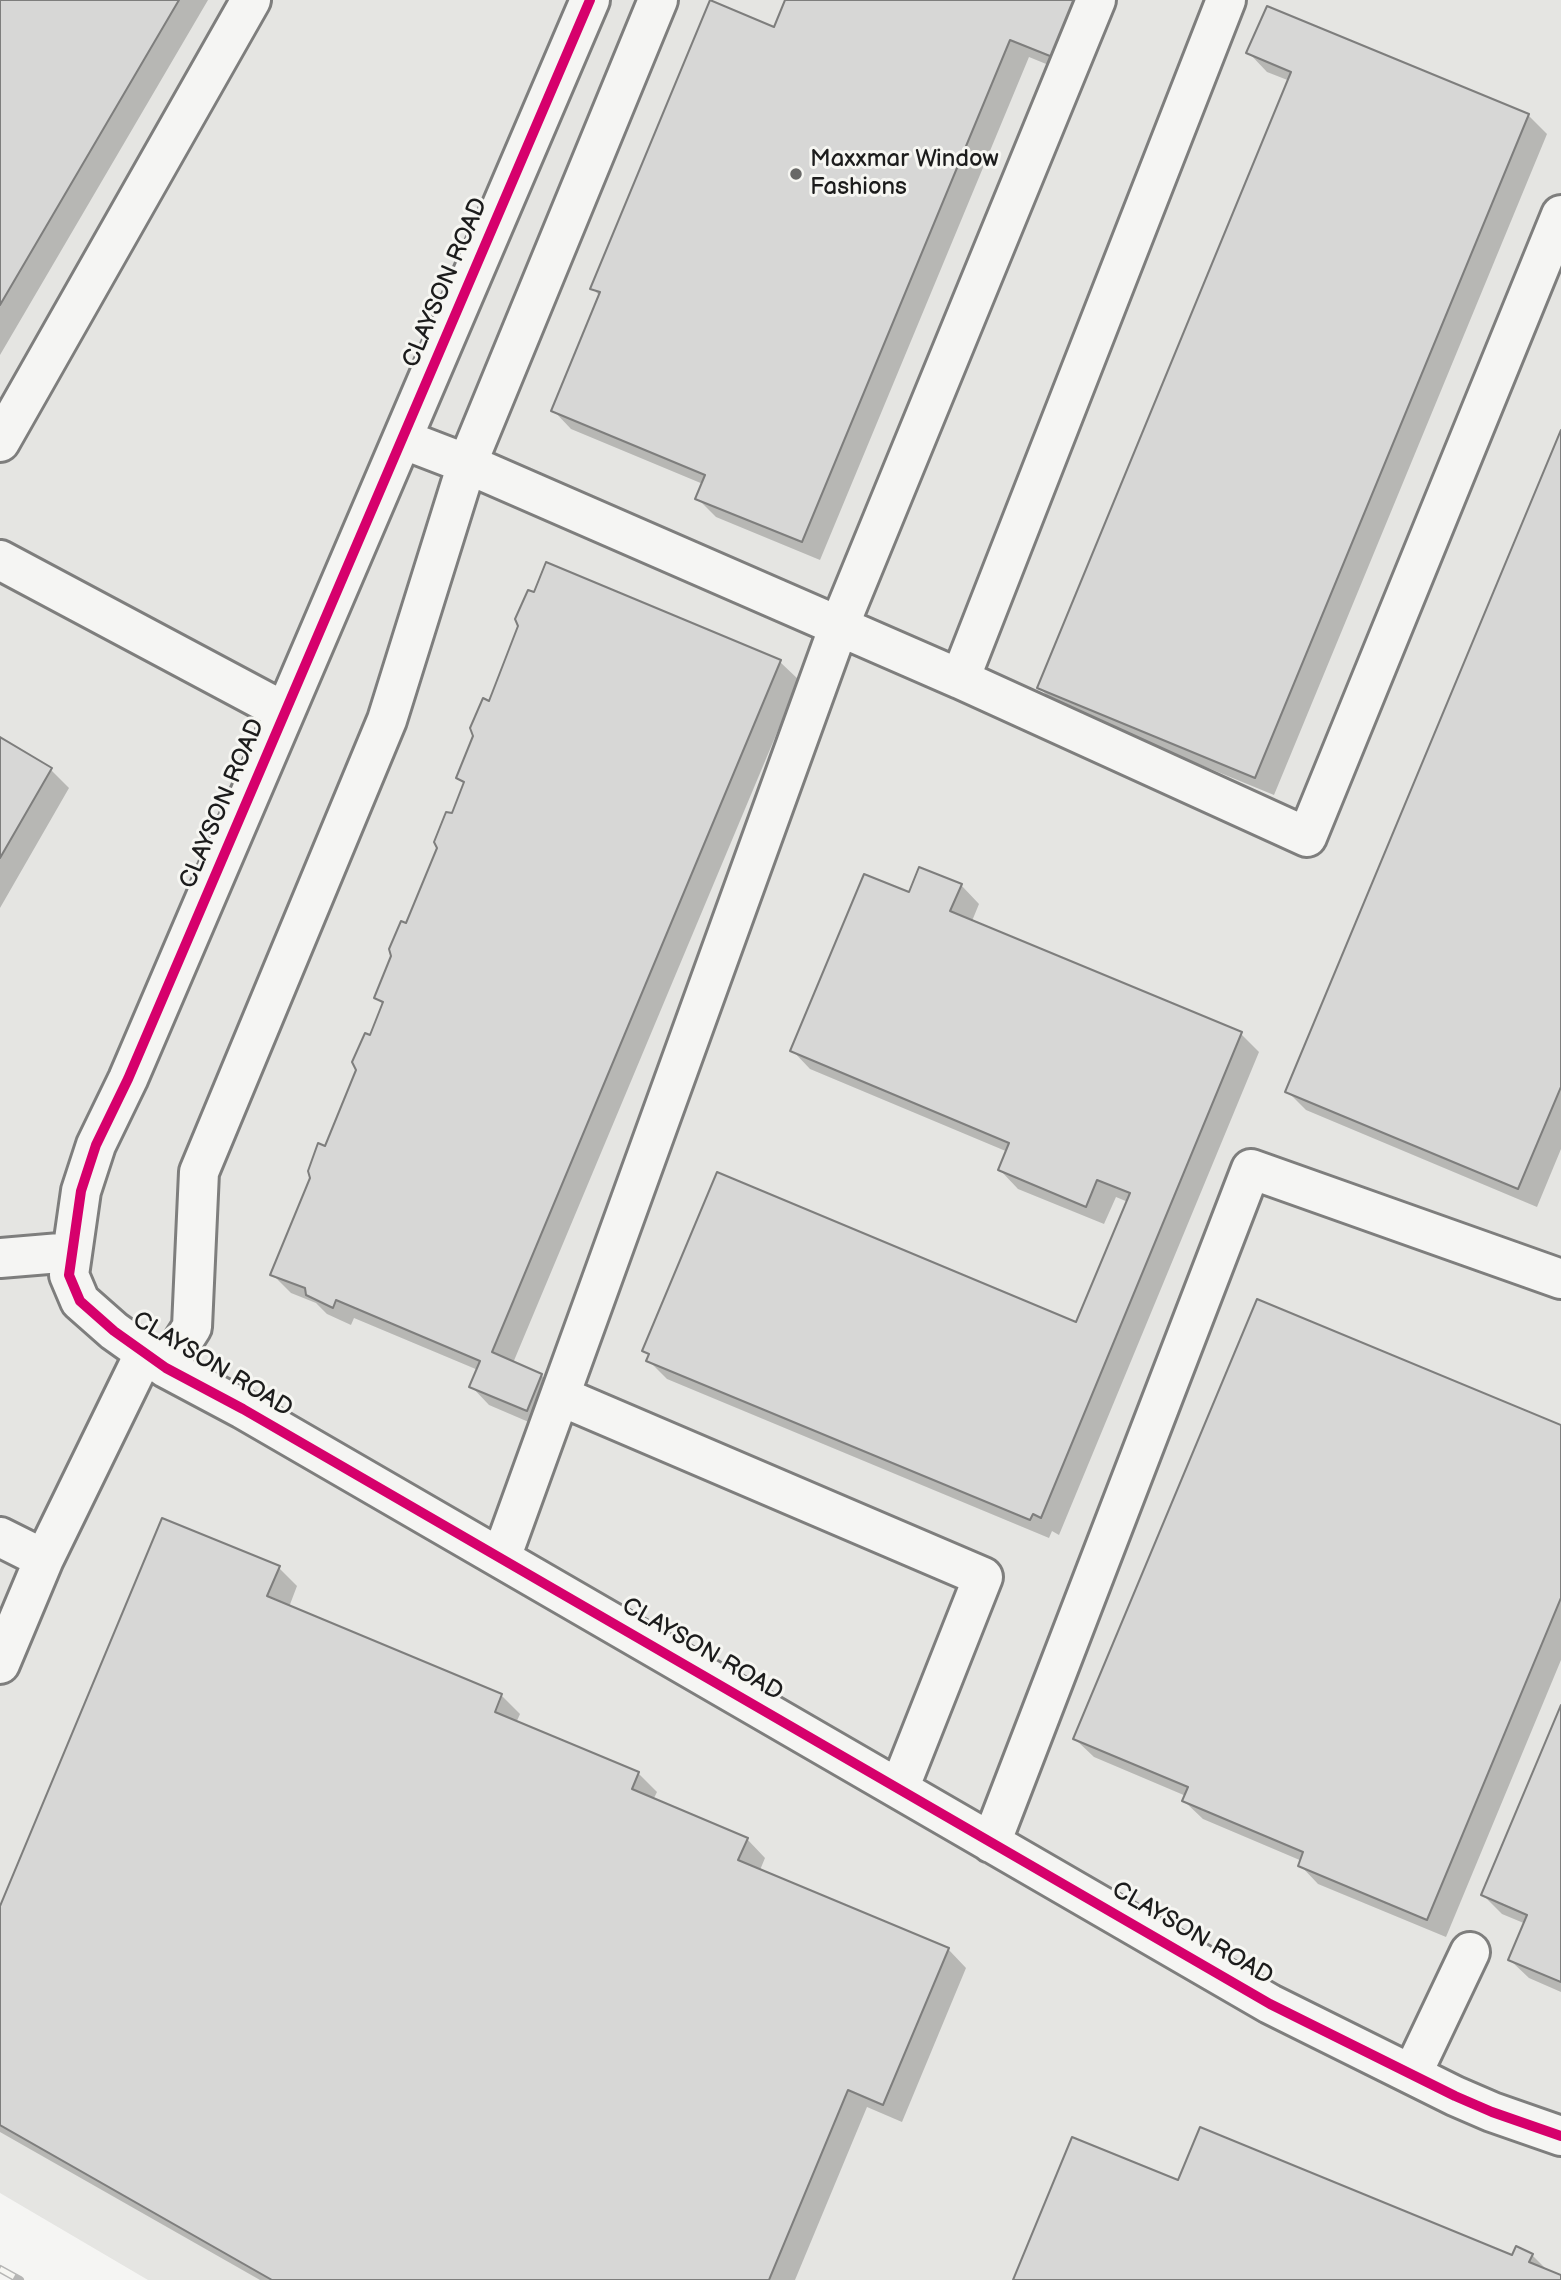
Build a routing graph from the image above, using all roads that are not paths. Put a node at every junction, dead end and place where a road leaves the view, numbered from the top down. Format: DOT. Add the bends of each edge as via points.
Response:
graph roads {
  1 [pos="251,0"];
  2 [pos="590,0"];
  3 [pos="658,0"];
  4 [pos="1096,0"];
  5 [pos="1226,0"];
  6 [pos="1561,215"];
  7 [pos="402,439"];
  8 [pos="0,442"];
  9 [pos="467,464"];
  10 [pos="0,561"];
  11 [pos="839,626"];
  12 [pos="960,679"];
  13 [pos="285,712"];
  14 [pos="72,1252"];
  15 [pos="0,1258"];
  16 [pos="1561,1279"];
  17 [pos="155,1360"];
  18 [pos="560,1396"];
  19 [pos="0,1537"];
  20 [pos="500,1558"];
  21 [pos="44,1559"];
  22 [pos="0,1664"];
  23 [pos="899,1789"];
  24 [pos="991,1843"];
  25 [pos="1469,1952"];
  26 [pos="1412,2074"];
  27 [pos="1561,2136"];
  1 -- 8 [label="street"];
  2 -- 7 [label="street, CLAYSON ROAD"];
  3 -- 9 [label="street"];
  4 -- 11 [label="street"];
  5 -- 12 [label="street"];
  6 -- 12 [label="street" via="1307,837"];
  7 -- 9 [label="street"];
  7 -- 13 [label="street, CLAYSON ROAD"];
  9 -- 11 [label="street"];
  9 -- 17 [label="street" via="387,720 199,1172 192,1327"];
  10 -- 13 [label="street"];
  11 -- 12 [label="street"];
  11 -- 18 [label="street"];
  13 -- 14 [label="street, CLAYSON ROAD" via="96,1145 81,1191"];
  14 -- 15 [label="street"];
  14 -- 17 [label="street, CLAYSON ROAD" via="68,1275 80,1301"];
  16 -- 24 [label="street" via="1251,1169"];
  17 -- 20 [label="street, CLAYSON ROAD"];
  17 -- 21 [label="street"];
  18 -- 20 [label="street"];
  18 -- 23 [label="street" via="984,1577"];
  19 -- 21 [label="street"];
  20 -- 23 [label="street, CLAYSON ROAD"];
  21 -- 22 [label="street"];
  23 -- 24 [label="street, CLAYSON ROAD"];
  24 -- 26 [label="street, CLAYSON ROAD" via="1270,2004"];
  25 -- 26 [label="street"];
  26 -- 27 [label="street, CLAYSON ROAD" via="1492,2112"];
}
